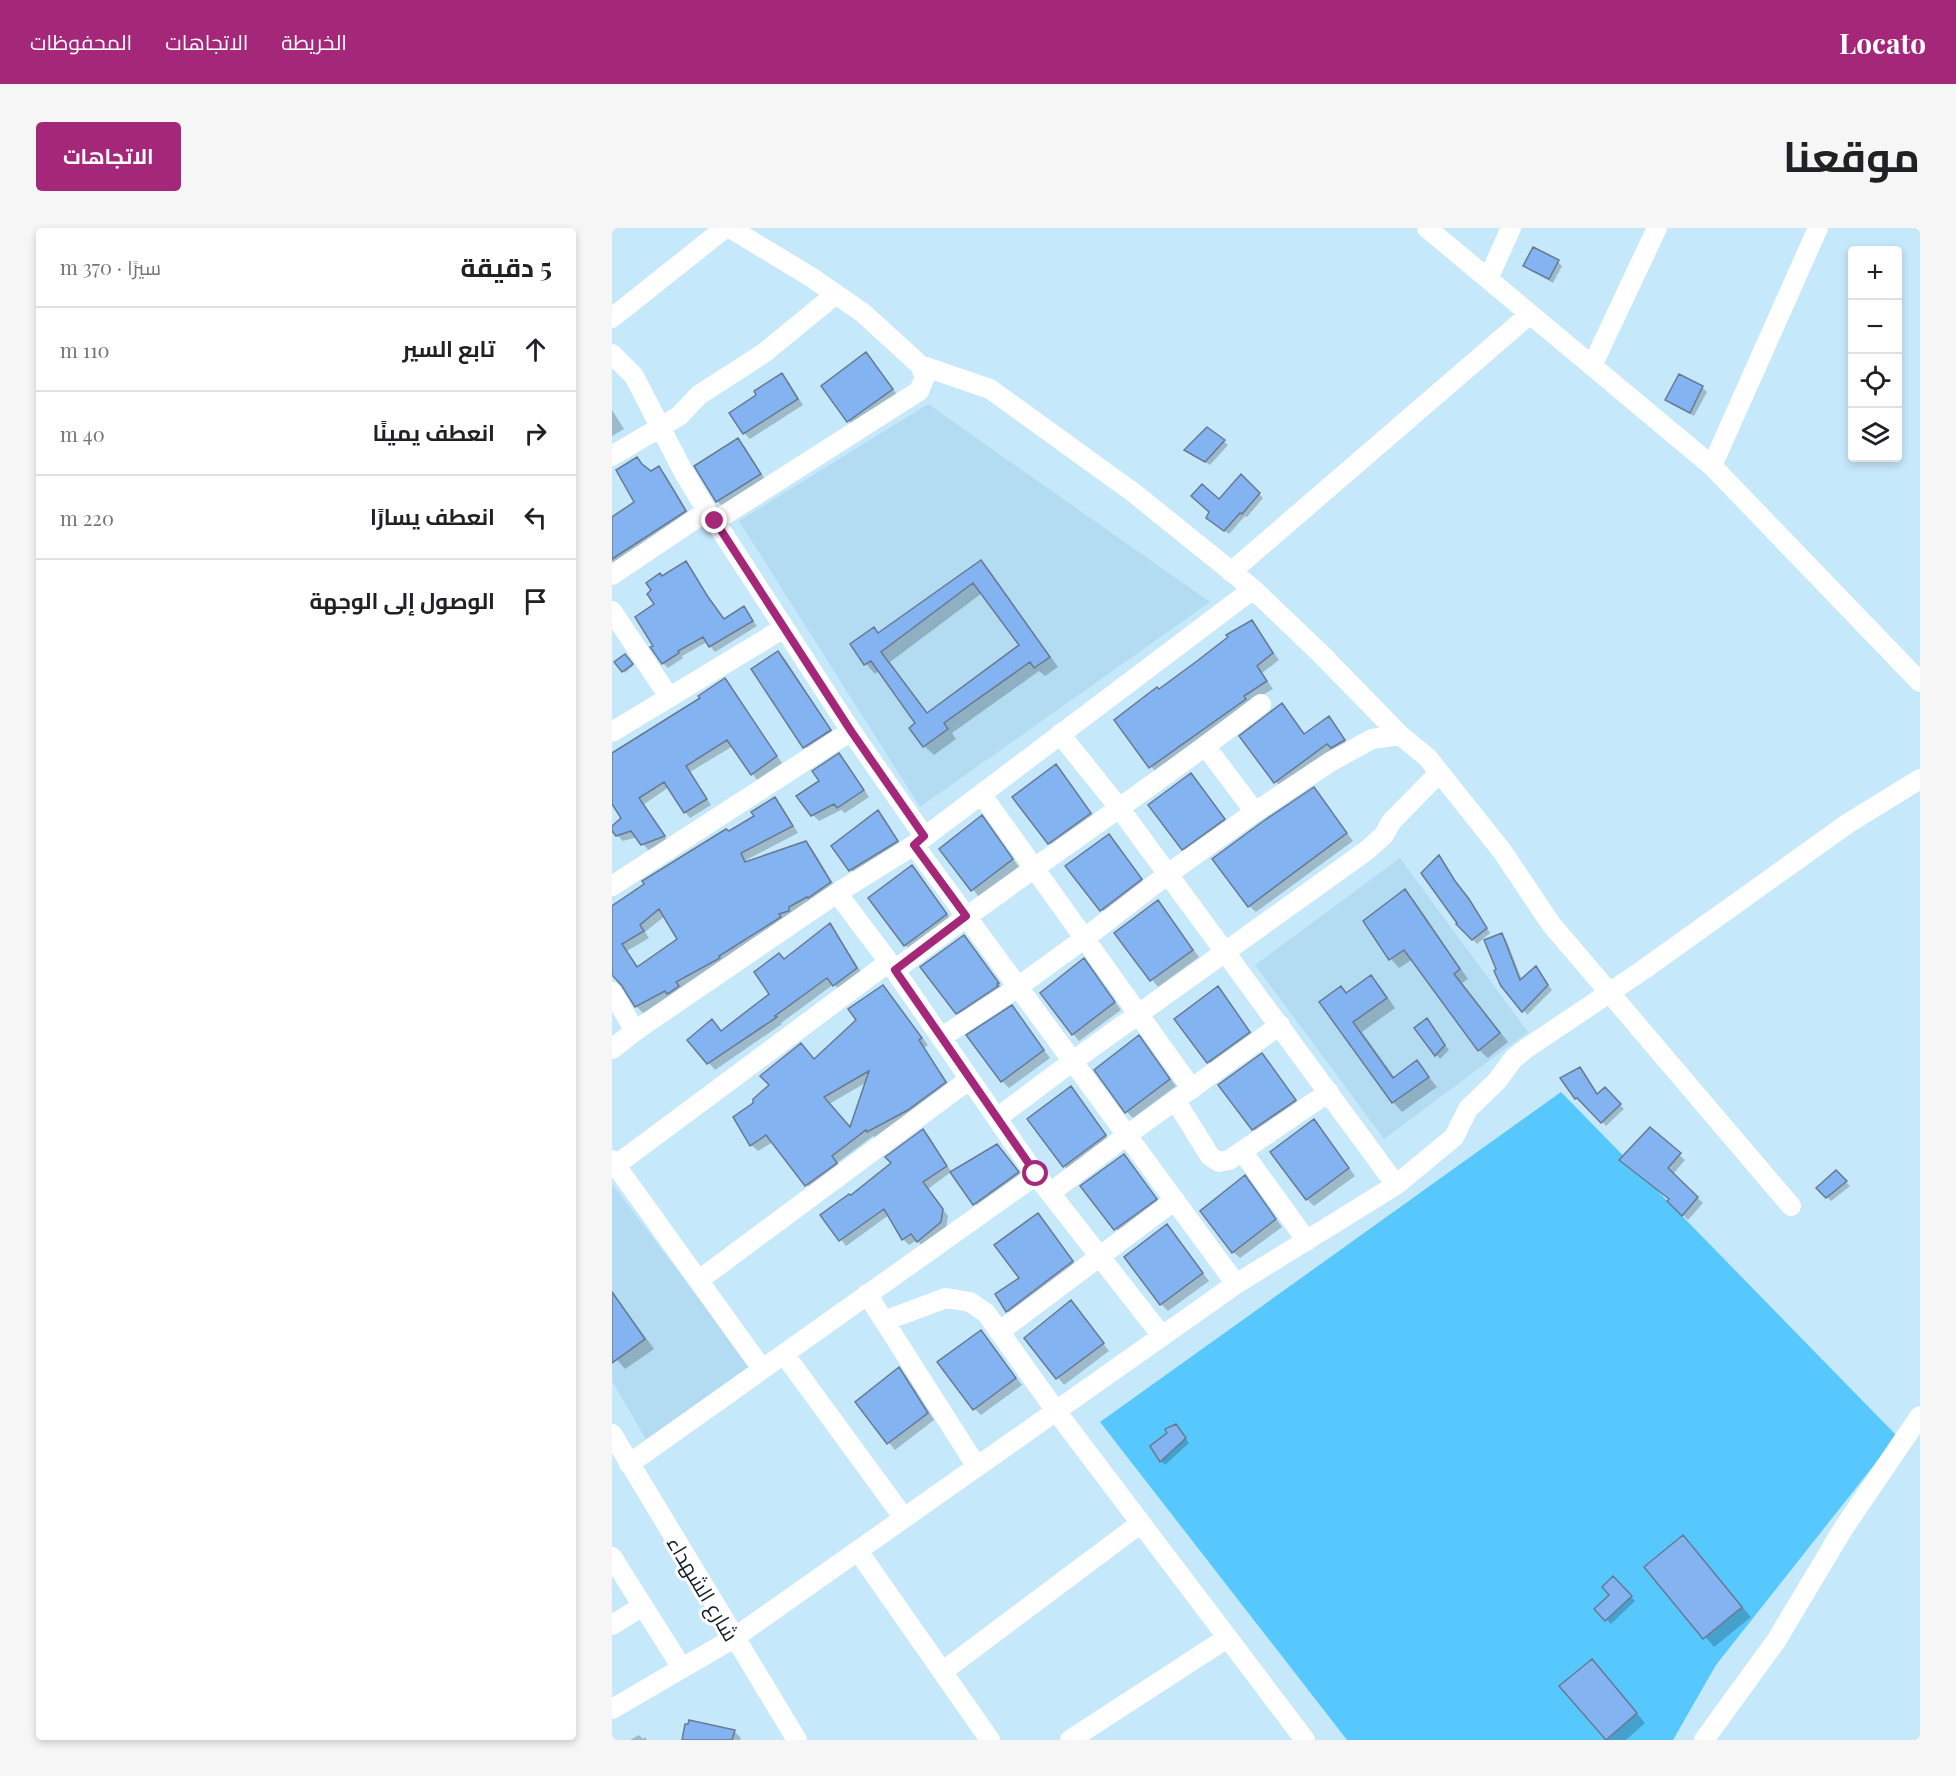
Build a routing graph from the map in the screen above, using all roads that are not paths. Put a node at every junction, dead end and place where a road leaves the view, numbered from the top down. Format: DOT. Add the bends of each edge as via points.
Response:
graph roads {
  1 [pos="725,228"];
  2 [pos="730,228"];
  3 [pos="1427,228"];
  4 [pos="1510,228"];
  5 [pos="1657,228"];
  6 [pos="1818,228"];
  7 [pos="1488,279"];
  8 [pos="836,294"];
  9 [pos="1530,314"];
  10 [pos="612,318"];
  11 [pos="612,354"];
  12 [pos="920,365"];
  13 [pos="1592,366"];
  14 [pos="661,427"];
  15 [pos="612,456"];
  16 [pos="1712,466"];
  17 [pos="711,516"];
  18 [pos="1231,572"];
  19 [pos="612,575"];
  20 [pos="1253,590"];
  21 [pos="612,611"];
  22 [pos="784,628"];
  23 [pos="1920,682"];
  24 [pos="669,697"];
  25 [pos="1261,704"];
  26 [pos="851,731"];
  27 [pos="612,732"];
  28 [pos="1060,734"];
  29 [pos="1400,735"];
  30 [pos="1206,747"];
  31 [pos="1439,773"];
  32 [pos="1920,779"];
  33 [pos="982,795"];
  34 [pos="1120,809"];
  35 [pos="1255,812"];
  36 [pos="919,841"];
  37 [pos="1034,869"];
  38 [pos="1168,874"];
  39 [pos="612,886"];
  40 [pos="837,893"];
  41 [pos="966,916"];
  42 [pos="1084,939"];
  43 [pos="1226,952"];
  44 [pos="892,966"];
  45 [pos="1018,987"];
  46 [pos="612,992"];
  47 [pos="1607,993"];
  48 [pos="1140,1014"];
  49 [pos="1280,1026"];
  50 [pos="635,1031"];
  51 [pos="942,1037"];
  52 [pos="612,1049"];
  53 [pos="1073,1062"];
  54 [pos="970,1079"];
  55 [pos="1192,1089"];
  56 [pos="1329,1092"];
  57 [pos="1175,1100"];
  58 [pos="997,1118"];
  59 [pos="1127,1135"];
  60 [pos="1242,1151"];
  61 [pos="614,1162"];
  62 [pos="1036,1174"];
  63 [pos="1396,1185"];
  64 [pos="1050,1193"];
  65 [pos="1175,1200"];
  66 [pos="1791,1206"];
  67 [pos="1307,1240"];
  68 [pos="1100,1257"];
  69 [pos="699,1280"];
  70 [pos="1236,1284"];
  71 [pos="867,1294"];
  72 [pos="884,1321"];
  73 [pos="999,1332"];
  74 [pos="1162,1336"];
  75 [pos="784,1354"];
  76 [pos="762,1369"];
  77 [pos="1056,1411"];
  78 [pos="1920,1416"];
  79 [pos="612,1434"];
  80 [pos="629,1464"];
  81 [pos="977,1467"];
  82 [pos="904,1518"];
  83 [pos="1141,1523"];
  84 [pos="858,1551"];
  85 [pos="612,1557"];
  86 [pos="643,1606"];
  87 [pos="612,1625"];
  88 [pos="734,1638"];
  89 [pos="1227,1638"];
  90 [pos="682,1668"];
  91 [pos="942,1672"];
  92 [pos="612,1709"];
  93 [pos="797,1740"];
  94 [pos="990,1740"];
  95 [pos="1070,1740"];
  96 [pos="1305,1740"];
  97 [pos="1704,1740"];
  1 -- 10 [label="street"];
  2 -- 8 [label="street"];
  3 -- 7 [label="street"];
  4 -- 7 [label="street"];
  5 -- 13 [label="street"];
  6 -- 16 [label="street"];
  7 -- 9 [label="street"];
  8 -- 12 [label="street"];
  8 -- 14 [label="street" via="764,353 707,389"];
  9 -- 13 [label="street"];
  9 -- 18 [label="street"];
  11 -- 14 [label="street" via="634,376"];
  12 -- 17 [label="street" via="926,378 919,391"];
  12 -- 18 [label="street" via="990,389 1134,493"];
  13 -- 16 [label="street"];
  14 -- 15 [label="street"];
  14 -- 17 [label="street"];
  16 -- 23 [label="street"];
  17 -- 19 [label="street"];
  17 -- 22 [label="street"];
  18 -- 20 [label="street"];
  20 -- 28 [label="street"];
  20 -- 29 [label="street"];
  21 -- 24 [label="street"];
  22 -- 24 [label="street"];
  22 -- 26 [label="street"];
  24 -- 27 [label="street"];
  25 -- 30 [label="street"];
  26 -- 36 [label="street"];
  26 -- 39 [label="street"];
  28 -- 33 [label="street"];
  28 -- 34 [label="street"];
  29 -- 31 [label="street" via="1428,758"];
  29 -- 35 [label="street" via="1372,740 1351,750"];
  30 -- 34 [label="street"];
  30 -- 35 [label="street"];
  31 -- 43 [label="street" via="1366,851"];
  31 -- 47 [label="street"];
  32 -- 47 [label="street" via="1847,824"];
  33 -- 36 [label="street"];
  33 -- 37 [label="street"];
  34 -- 37 [label="street"];
  34 -- 38 [label="street"];
  35 -- 38 [label="street"];
  36 -- 40 [label="street"];
  36 -- 41 [label="street"];
  37 -- 41 [label="street"];
  37 -- 42 [label="street"];
  38 -- 42 [label="street"];
  38 -- 43 [label="street"];
  40 -- 44 [label="street"];
  40 -- 50 [label="street"];
  41 -- 44 [label="street"];
  41 -- 45 [label="street"];
  42 -- 45 [label="street"];
  42 -- 48 [label="street"];
  43 -- 48 [label="street"];
  43 -- 49 [label="street"];
  44 -- 51 [label="street"];
  44 -- 61 [label="street"];
  45 -- 51 [label="street"];
  45 -- 53 [label="street"];
  46 -- 50 [label="street"];
  47 -- 63 [label="street" via="1514,1058 1497,1082 1468,1109 1454,1137"];
  47 -- 66 [label="street"];
  48 -- 53 [label="street"];
  48 -- 55 [label="street"];
  49 -- 55 [label="street"];
  49 -- 56 [label="street"];
  50 -- 52 [label="street"];
  51 -- 54 [label="street"];
  53 -- 58 [label="street"];
  53 -- 59 [label="street"];
  54 -- 58 [label="street"];
  54 -- 69 [label="street"];
  55 -- 57 [label="street"];
  56 -- 60 [label="street"];
  56 -- 63 [label="street"];
  57 -- 59 [label="street"];
  57 -- 60 [label="street" via="1209,1156 1219,1162"];
  58 -- 62 [label="street"];
  59 -- 64 [label="street"];
  59 -- 65 [label="street"];
  60 -- 67 [label="street"];
  61 -- 69 [label="street"];
  62 -- 64 [label="street"];
  62 -- 71 [label="street"];
  63 -- 67 [label="street"];
  64 -- 68 [label="street"];
  65 -- 68 [label="street"];
  65 -- 70 [label="street"];
  67 -- 70 [label="street"];
  68 -- 73 [label="street"];
  68 -- 74 [label="street"];
  69 -- 76 [label="street"];
  70 -- 74 [label="street"];
  71 -- 72 [label="street"];
  71 -- 75 [label="street"];
  72 -- 73 [label="street" via="946,1298 970,1302 986,1313"];
  72 -- 81 [label="street"];
  73 -- 77 [label="street"];
  74 -- 77 [label="street"];
  75 -- 76 [label="street"];
  75 -- 82 [label="street"];
  76 -- 80 [label="street"];
  77 -- 81 [label="street"];
  77 -- 83 [label="street"];
  78 -- 97 [label="street" via="1844,1529 1776,1641"];
  79 -- 80 [label="street, شارع الشهداء"];
  80 -- 88 [label="street, شارع الشهداء"];
  81 -- 82 [label="street"];
  82 -- 84 [label="street"];
  83 -- 89 [label="street"];
  83 -- 91 [label="street"];
  84 -- 88 [label="street"];
  84 -- 91 [label="street"];
  85 -- 86 [label="street"];
  86 -- 87 [label="street"];
  86 -- 90 [label="street"];
  88 -- 90 [label="street"];
  88 -- 93 [label="street, شارع الشهداء"];
  89 -- 95 [label="street"];
  89 -- 96 [label="street"];
  90 -- 92 [label="street"];
  91 -- 94 [label="street"];
}
